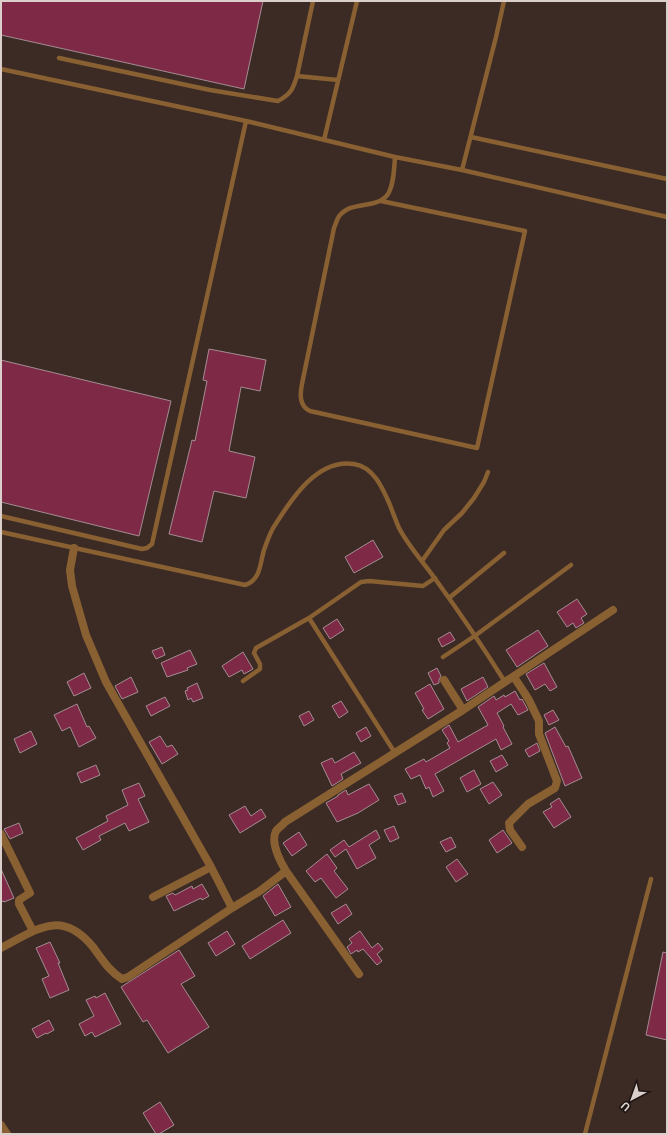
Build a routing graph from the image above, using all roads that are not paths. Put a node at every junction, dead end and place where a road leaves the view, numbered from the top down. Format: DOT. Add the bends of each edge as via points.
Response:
graph roads {
  1 [pos="313,1"];
  2 [pos="357,1"];
  3 [pos="504,1"];
  4 [pos="59,58"];
  5 [pos="1,69"];
  6 [pos="297,76"];
  7 [pos="338,80"];
  8 [pos="246,121"];
  9 [pos="471,137"];
  10 [pos="324,140"];
  11 [pos="395,158"];
  12 [pos="462,170"];
  13 [pos="667,179"];
  14 [pos="381,201"];
  15 [pos="667,217"];
  16 [pos="488,472"];
  17 [pos="1,516"];
  18 [pos="1,532"];
  19 [pos="74,548"];
  20 [pos="504,553"];
  21 [pos="422,562"];
  22 [pos="571,565"];
  23 [pos="435,578"];
  24 [pos="448,598"];
  25 [pos="613,610"];
  26 [pos="309,618"];
  27 [pos="476,635"];
  28 [pos="443,657"];
  29 [pos="514,677"];
  30 [pos="444,680"];
  31 [pos="243,681"];
  32 [pos="506,682"];
  33 [pos="463,710"];
  34 [pos="395,753"];
  35 [pos="1,834"];
  36 [pos="522,847"];
  37 [pos="211,867"];
  38 [pos="286,871"];
  39 [pos="651,879"];
  40 [pos="154,897"];
  41 [pos="232,908"];
  42 [pos="33,931"];
  43 [pos="1,948"];
  44 [pos="359,974"];
  45 [pos="1,1125"];
  46 [pos="7,1134"];
  47 [pos="585,1134"];
  1 -- 6 [label="lane"];
  2 -- 7 [label="lane"];
  3 -- 9 [label="lane"];
  4 -- 6 [label="lane" via="210,90 278,101 293,89"];
  5 -- 8 [label="lane"];
  6 -- 7 [label="lane"];
  7 -- 10 [label="lane"];
  8 -- 10 [label="lane"];
  8 -- 17 [label="lane" via="152,544 142,549"];
  9 -- 12 [label="lane"];
  9 -- 13 [label="lane"];
  10 -- 11 [label="lane"];
  11 -- 12 [label="lane"];
  11 -- 14 [label="lane" via="391,186"];
  12 -- 15 [label="lane"];
  14 -- 14 [label="lane" via="348,208 340,215 334,228 302,384 301,402 310,411 477,448 525,231"];
  16 -- 21 [label="lane" via="474,498 444,530"];
  18 -- 19 [label="lane"];
  19 -- 21 [label="lane" via="245,585 257,576 273,528 301,489 329,467 356,464 368,470 379,482 400,528"];
  19 -- 37 [label="street" via="70,570 72,586 86,635 106,682"];
  20 -- 24 [label="lane"];
  21 -- 23 [label="lane"];
  22 -- 27 [label="lane"];
  23 -- 24 [label="lane"];
  23 -- 26 [label="lane" via="423,586 365,581"];
  24 -- 27 [label="lane"];
  25 -- 29 [label="street"];
  26 -- 31 [label="lane" via="256,648 254,654 260,669"];
  26 -- 34 [label="lane"];
  27 -- 28 [label="lane"];
  27 -- 32 [label="lane"];
  29 -- 32 [label="street"];
  29 -- 36 [label="street" via="539,721 539,734 556,781 555,788 528,804 509,823 510,830"];
  30 -- 33 [label="street"];
  32 -- 33 [label="street"];
  33 -- 34 [label="street"];
  34 -- 38 [label="street" via="285,822 276,831 274,843"];
  35 -- 42 [label="street" via="30,893 19,900 19,904"];
  37 -- 40 [label="street"];
  37 -- 41 [label="street"];
  38 -- 41 [label="street"];
  38 -- 44 [label="street"];
  39 -- 47 [label="lane"];
  41 -- 42 [label="street" via="128,978 122,979 113,973 91,945 74,929 59,924"];
  42 -- 43 [label="street"];
  45 -- 46 [label="street"];
}
